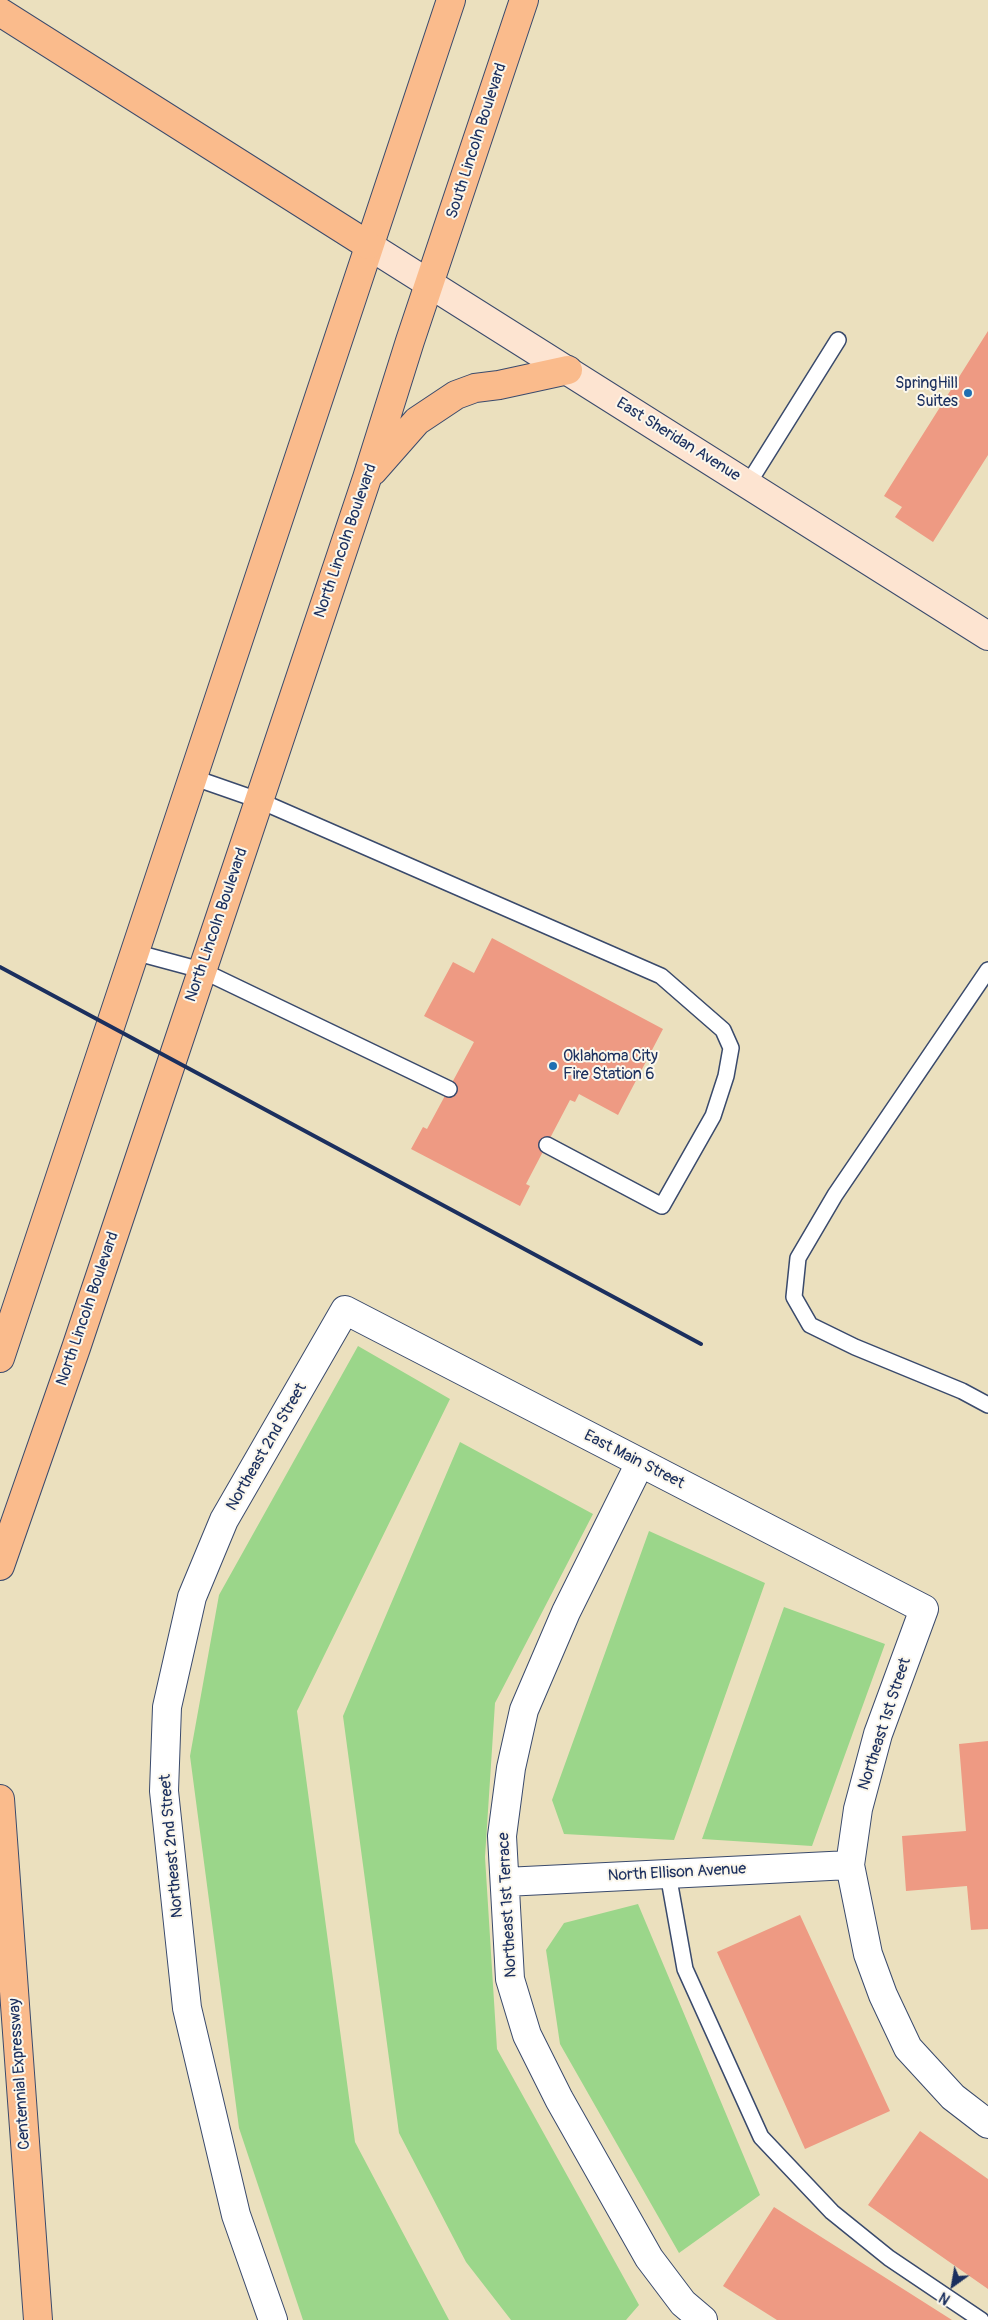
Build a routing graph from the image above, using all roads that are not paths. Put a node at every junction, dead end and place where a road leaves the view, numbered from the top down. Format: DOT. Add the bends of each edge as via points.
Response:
graph roads {
  1 [pos="450,0"];
  2 [pos="524,0"];
  3 [pos="0,12"];
  4 [pos="368,245"];
  5 [pos="430,282"];
  6 [pos="838,340"];
  7 [pos="568,370"];
  8 [pos="368,478"];
  9 [pos="748,484"];
  10 [pos="988,636"];
  11 [pos="192,777"];
  12 [pos="258,800"];
  13 [pos="134,952"];
  14 [pos="202,970"];
  15 [pos="988,970"];
  16 [pos="449,1089"];
  17 [pos="547,1145"];
  18 [pos="345,1310"];
  19 [pos="0,1358"];
  20 [pos="988,1405"];
  21 [pos="640,1463"];
  22 [pos="0,1566"];
  23 [pos="924,1610"];
  24 [pos="0,1799"];
  25 [pos="850,1865"];
  26 [pos="668,1874"];
  27 [pos="505,1882"];
  28 [pos="988,2123"];
  29 [pos="38,2320"];
  30 [pos="273,2320"];
  31 [pos="703,2320"];
  32 [pos="981,2320"];
  1 -- 4 [label="main road"];
  2 -- 5 [label="main road, South Lincoln Boulevard"];
  3 -- 4 [label="main road"];
  4 -- 5 [label="street, East Sheridan Avenue"];
  4 -- 11 [label="main road"];
  5 -- 7 [label="street, East Sheridan Avenue"];
  5 -- 8 [label="main road, North Lincoln Boulevard"];
  6 -- 9 [label="lane"];
  7 -- 8 [label="main road" via="499,386 475,388 456,395 417,421"];
  7 -- 9 [label="street, East Sheridan Avenue"];
  8 -- 12 [label="main road, North Lincoln Boulevard"];
  9 -- 10 [label="street, East Sheridan Avenue"];
  11 -- 12 [label="lane"];
  11 -- 13 [label="main road"];
  12 -- 14 [label="main road, North Lincoln Boulevard"];
  12 -- 17 [label="lane" via="661,976 723,1030 731,1048 713,1116 662,1206"];
  13 -- 14 [label="lane"];
  13 -- 19 [label="main road"];
  14 -- 16 [label="lane"];
  14 -- 22 [label="main road, North Lincoln Boulevard"];
  15 -- 20 [label="lane" via="812,1234 798,1258 794,1297 810,1325"];
  18 -- 21 [label="street, East Main Street"];
  18 -- 30 [label="street, Northeast 2nd Street" via="224,1520 192,1597 167,1707 164,1791 187,2008 236,2215"];
  21 -- 23 [label="street, East Main Street"];
  21 -- 27 [label="street, Northeast 1st Terrace" via="566,1612 524,1710 511,1768 502,1836"];
  23 -- 25 [label="street, Northeast 1st Street" via="878,1734 858,1809"];
  24 -- 29 [label="main road, Centennial Expressway"];
  25 -- 26 [label="street, North Ellison Avenue"];
  25 -- 28 [label="street, Northeast 1st Street" via="868,1954 908,2048 953,2098"];
  26 -- 27 [label="street, North Ellison Avenue"];
  26 -- 32 [label="lane" via="685,1969 761,2137 832,2212 889,2258"];
  27 -- 31 [label="street, Northeast 1st Terrace" via="510,1979 526,2035 649,2258 683,2303"];
}
